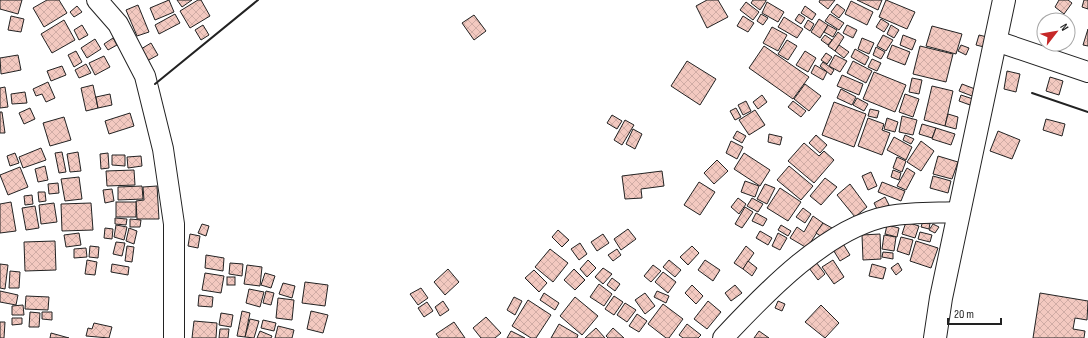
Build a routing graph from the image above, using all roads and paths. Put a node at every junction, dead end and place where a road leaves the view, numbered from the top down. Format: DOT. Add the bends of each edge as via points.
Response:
graph roads {
  1 [pos="97,0"];
  2 [pos="1004,0"];
  3 [pos="996,41"];
  4 [pos="1088,72"];
  5 [pos="959,212"];
  6 [pos="174,338"];
  7 [pos="723,338"];
  8 [pos="935,338"];
  1 -- 6 [label="street" via="118,24 145,76 163,149 174,224"];
  2 -- 3 [label="main road"];
  3 -- 4 [label="street"];
  3 -- 5 [label="main road"];
  5 -- 7 [label="street" via="890,216 859,224 828,242 796,266"];
  5 -- 8 [label="main road"];
}
